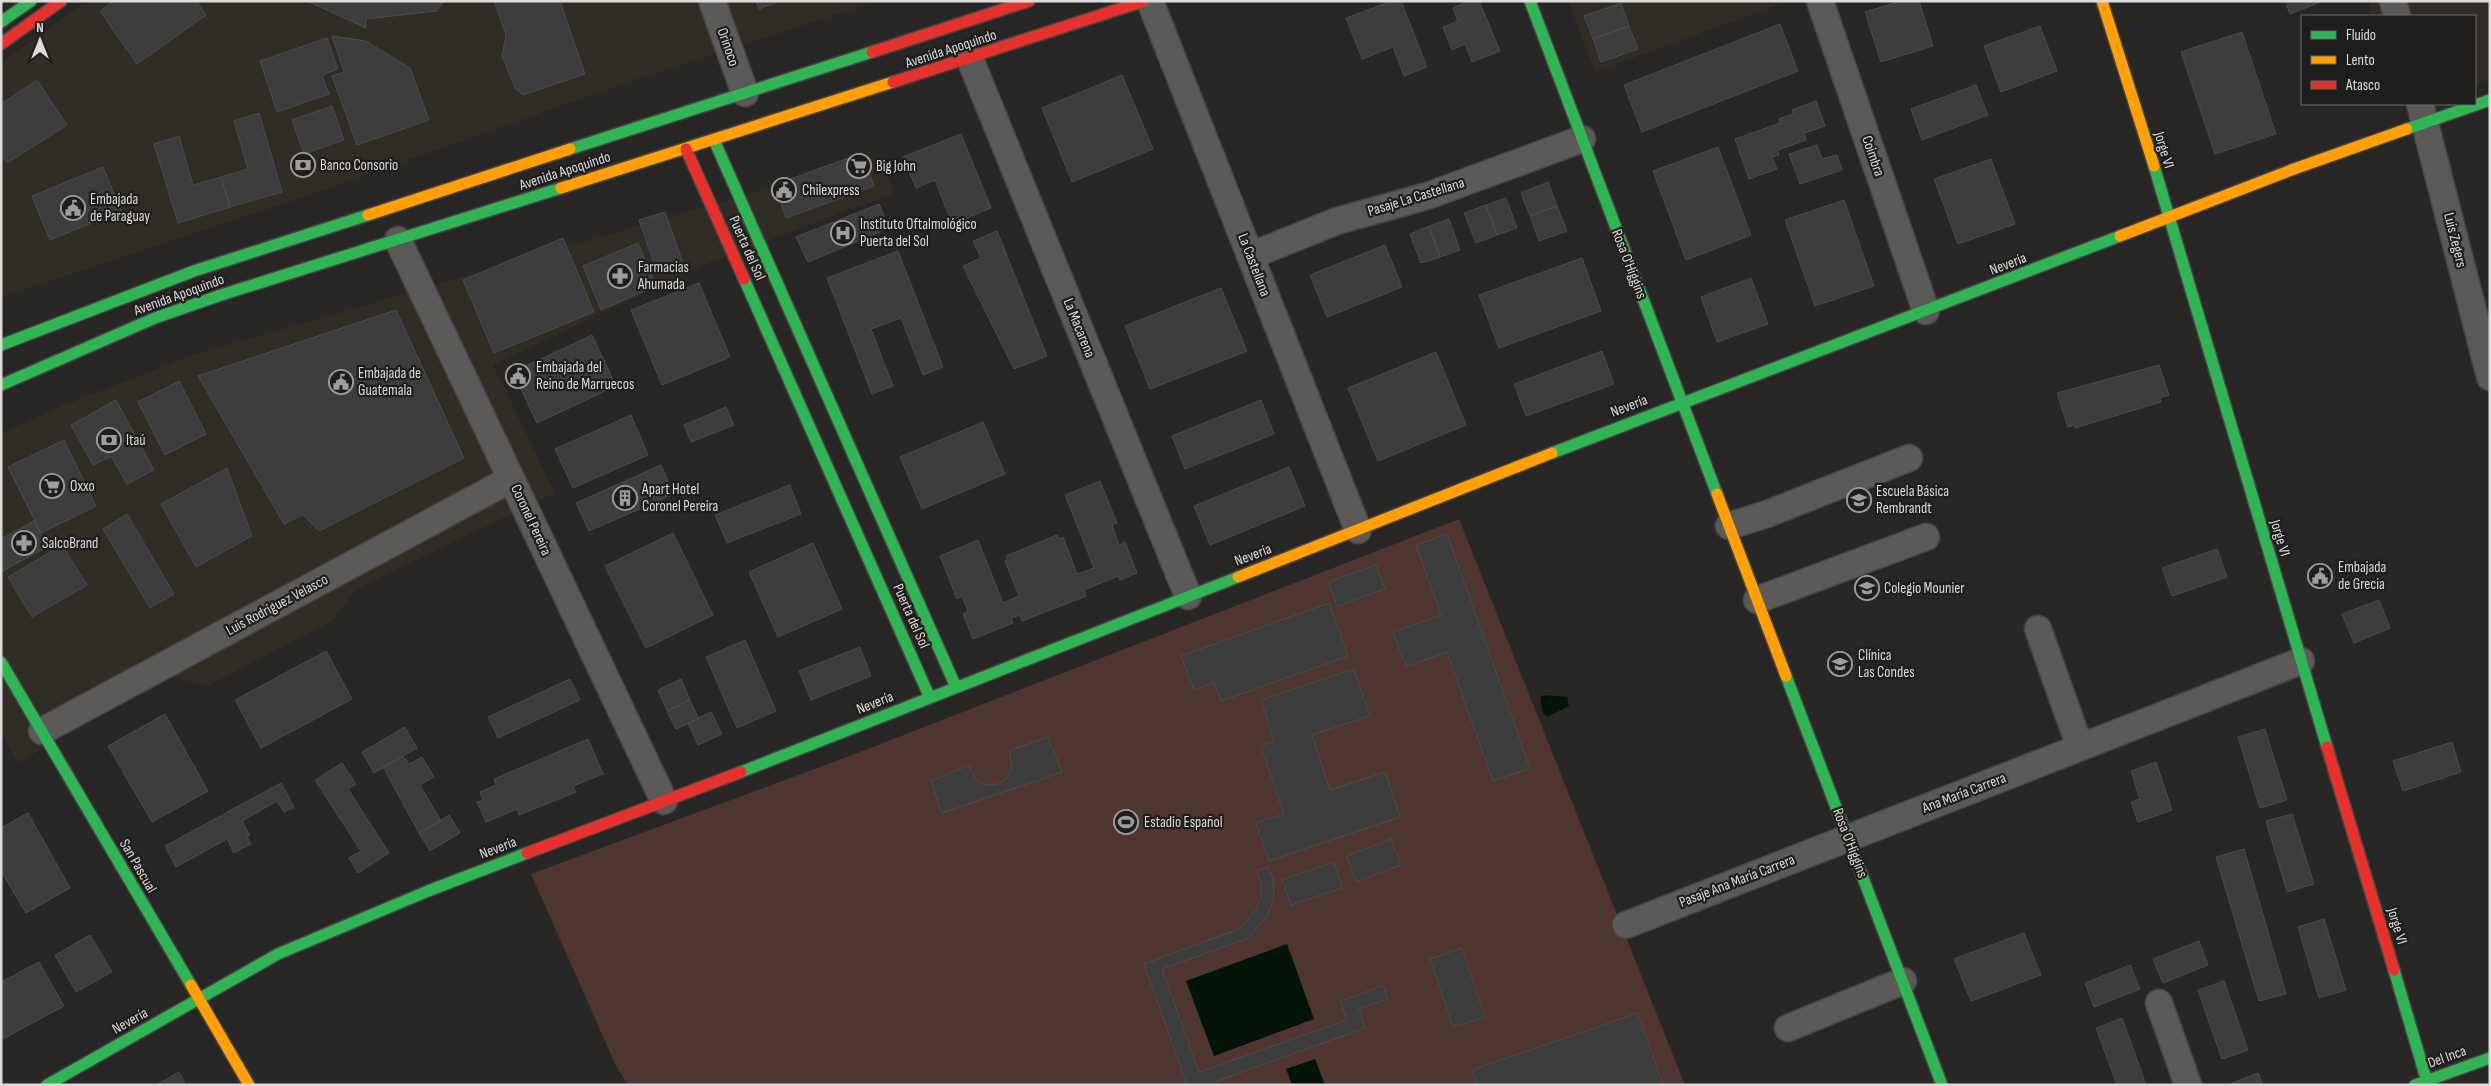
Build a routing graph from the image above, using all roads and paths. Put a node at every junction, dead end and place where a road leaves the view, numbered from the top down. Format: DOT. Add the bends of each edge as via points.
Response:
graph roads {
  1 [pos="31,1"];
  2 [pos="61,1"];
  3 [pos="712,1"];
  4 [pos="1029,1"];
  5 [pos="1144,1"];
  6 [pos="1150,1"];
  7 [pos="1530,1"];
  8 [pos="1820,1"];
  9 [pos="2102,1"];
  10 [pos="2393,1"];
  11 [pos="2397,15"];
  12 [pos="1,22"];
  13 [pos="1,44"];
  14 [pos="970,58"];
  15 [pos="744,93"];
  16 [pos="2490,100"];
  17 [pos="2476,103"];
  18 [pos="2464,105"];
  19 [pos="2423,113"];
  20 [pos="1582,139"];
  21 [pos="714,140"];
  22 [pos="686,149"];
  23 [pos="2170,219"];
  24 [pos="398,240"];
  25 [pos="1250,256"];
  26 [pos="1926,312"];
  27 [pos="2485,338"];
  28 [pos="1,345"];
  29 [pos="794,354"];
  30 [pos="2490,377"];
  31 [pos="1,385"];
  32 [pos="1682,402"];
  33 [pos="1909,458"];
  34 [pos="512,479"];
  35 [pos="864,514"];
  36 [pos="1729,526"];
  37 [pos="1358,530"];
  38 [pos="1926,537"];
  39 [pos="1188,596"];
  40 [pos="1758,600"];
  41 [pos="2038,629"];
  42 [pos="2301,661"];
  43 [pos="1,662"];
  44 [pos="956,687"];
  45 [pos="930,698"];
  46 [pos="42,731"];
  47 [pos="2080,747"];
  48 [pos="664,801"];
  49 [pos="1848,838"];
  50 [pos="1626,924"];
  51 [pos="1902,981"];
  52 [pos="199,999"];
  53 [pos="2158,1004"];
  54 [pos="1788,1028"];
  55 [pos="2490,1058"];
  56 [pos="2428,1083"];
  57 [pos="47,1085"];
  58 [pos="250,1085"];
  59 [pos="1942,1085"];
  60 [pos="2188,1085"];
  61 [pos="2415,1085"];
  1 -- 12 [label="main road"];
  2 -- 13 [label="main road"];
  3 -- 15 [label="street, Orinoco"];
  4 -- 15 [label="main road, Avenida Apoquindo"];
  5 -- 14 [label="main road, Avenida Apoquindo"];
  6 -- 25 [label="street, La Castellana"];
  7 -- 20 [label="main road, Rosa O'Higgins"];
  8 -- 26 [label="street, Coimbra"];
  9 -- 23 [label="main road, Jorge VI"];
  10 -- 11 [label="street"];
  14 -- 21 [label="main road, Avenida Apoquindo"];
  14 -- 39 [label="street, La Macarena"];
  15 -- 28 [label="main road, Avenida Apoquindo" via="194,271"];
  16 -- 17 [label="main road, Nevería"];
  18 -- 19 [label="main road, Nevería"];
  19 -- 23 [label="main road, Nevería"];
  19 -- 27 [label="street, Luis Zegers"];
  20 -- 25 [label="street, Pasaje La Castellana" via="1427,196 1337,221"];
  20 -- 32 [label="main road, Rosa O'Higgins"];
  21 -- 22 [label="main road, Avenida Apoquindo"];
  21 -- 29 [label="main road, Puerta del Sol"];
  22 -- 24 [label="main road, Avenida Apoquindo"];
  22 -- 29 [label="main road, Puerta del Sol"];
  23 -- 26 [label="main road, Nevería"];
  23 -- 42 [label="main road, Jorge VI"];
  24 -- 31 [label="main road, Avenida Apoquindo" via="155,318"];
  24 -- 34 [label="street, Coronel Pereira"];
  25 -- 37 [label="street, La Castellana"];
  26 -- 32 [label="main road, Nevería"];
  27 -- 30 [label="street, Luis Zegers"];
  29 -- 35 [label="main road, Puerta del Sol"];
  29 -- 35 [label="main road, Puerta del Sol"];
  32 -- 36 [label="main road, Rosa O'Higgins"];
  32 -- 37 [label="main road, Nevería"];
  33 -- 36 [label="street"];
  34 -- 46 [label="street, Luis Rodríguez Velasco"];
  34 -- 48 [label="street, Coronel Pereira"];
  35 -- 44 [label="main road, Puerta del Sol"];
  35 -- 45 [label="main road, Puerta del Sol"];
  36 -- 40 [label="main road, Rosa O'Higgins"];
  37 -- 39 [label="main road, Nevería"];
  38 -- 40 [label="street"];
  39 -- 44 [label="main road, Nevería"];
  40 -- 49 [label="main road, Rosa O'Higgins"];
  41 -- 47 [label="street"];
  42 -- 47 [label="street, Ana María Carrera"];
  42 -- 56 [label="main road, Jorge VI"];
  43 -- 46 [label="main road, San Pascual"];
  44 -- 45 [label="main road, Nevería"];
  45 -- 48 [label="main road, Nevería"];
  46 -- 52 [label="main road, San Pascual"];
  47 -- 49 [label="street, Ana María Carrera"];
  48 -- 52 [label="main road, Nevería" via="428,891 311,940 246,971"];
  49 -- 50 [label="street, Pasaje Ana María Carrera"];
  49 -- 51 [label="main road, Rosa O'Higgins"];
  51 -- 54 [label="street"];
  51 -- 59 [label="main road, Rosa O'Higgins"];
  52 -- 57 [label="main road, Nevería"];
  52 -- 58 [label="main road, San Pascual"];
  53 -- 60 [label="street"];
  55 -- 56 [label="main road, Del Inca"];
  56 -- 61 [label="main road, Del Inca"];
}
